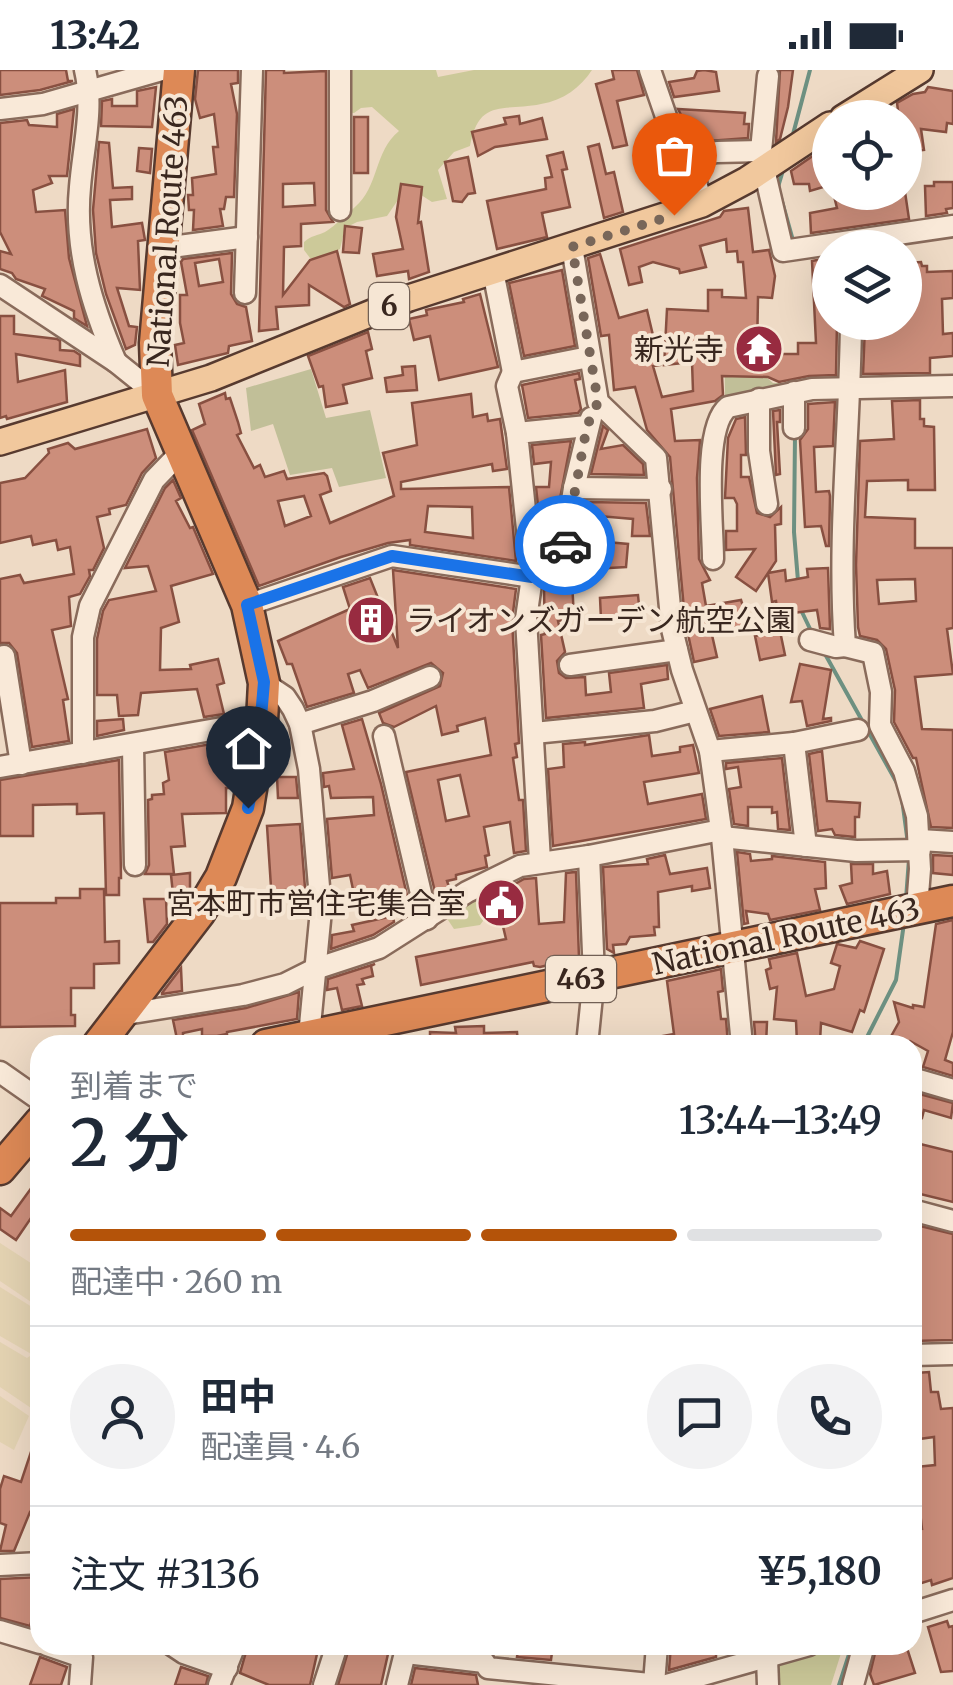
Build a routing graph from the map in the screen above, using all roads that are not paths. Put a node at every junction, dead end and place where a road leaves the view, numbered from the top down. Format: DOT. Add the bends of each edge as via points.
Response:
graph roads {
  1 [pos="86,70"];
  2 [pos="162,70"];
  3 [pos="179,70"];
  4 [pos="252,70"];
  5 [pos="340,70"];
  6 [pos="650,70"];
  7 [pos="920,70"];
  8 [pos="768,76"];
  9 [pos="90,92"];
  10 [pos="871,100"];
  11 [pos="0,109"];
  12 [pos="812,136"];
  13 [pos="689,157"];
  14 [pos="766,162"];
  15 [pos="702,204"];
  16 [pos="340,210"];
  17 [pos="953,226"];
  18 [pos="922,232"];
  19 [pos="247,237"];
  20 [pos="572,247"];
  21 [pos="164,248"];
  22 [pos="812,248"];
  23 [pos="492,271"];
  24 [pos="0,286"];
  25 [pos="245,293"];
  26 [pos="851,340"];
  27 [pos="589,356"];
  28 [pos="116,362"];
  29 [pos="513,372"];
  30 [pos="953,386"];
  31 [pos="850,388"];
  32 [pos="801,391"];
  33 [pos="157,395"];
  34 [pos="759,399"];
  35 [pos="598,402"];
  36 [pos="587,426"];
  37 [pos="794,428"];
  38 [pos="518,433"];
  39 [pos="0,442"];
  40 [pos="182,451"];
  41 [pos="574,488"];
  42 [pos="661,489"];
  43 [pos="767,504"];
  44 [pos="713,559"];
  45 [pos="532,577"];
  46 [pos="247,605"];
  47 [pos="810,640"];
  48 [pos="840,646"];
  49 [pos="677,650"];
  50 [pos="0,657"];
  51 [pos="570,665"];
  52 [pos="430,677"];
  53 [pos="264,682"];
  54 [pos="695,711"];
  55 [pos="262,722"];
  56 [pos="300,724"];
  57 [pos="858,730"];
  58 [pos="534,733"];
  59 [pos="384,736"];
  60 [pos="794,743"];
  61 [pos="133,746"];
  62 [pos="710,751"];
  63 [pos="83,753"];
  64 [pos="10,766"];
  65 [pos="722,833"];
  66 [pos="953,842"];
  67 [pos="806,846"];
  68 [pos="913,846"];
  69 [pos="590,856"];
  70 [pos="540,862"];
  71 [pos="135,865"];
  72 [pos="953,900"];
  73 [pos="908,910"];
  74 [pos="428,919"];
  75 [pos="733,948"];
  76 [pos="315,969"];
  77 [pos="594,976"];
  78 [pos="111,1033"];
  79 [pos="307,1035"];
  80 [pos="324,1035"];
  81 [pos="588,1035"];
  82 [pos="741,1035"];
  83 [pos="0,1072"];
  84 [pos="922,1081"];
  85 [pos="953,1090"];
  86 [pos="30,1093"];
  87 [pos="30,1134"];
  88 [pos="0,1169"];
  89 [pos="922,1213"];
  90 [pos="953,1221"];
  91 [pos="953,1354"];
  92 [pos="922,1355"];
  93 [pos="30,1564"];
  94 [pos="0,1565"];
  95 [pos="953,1600"];
  96 [pos="922,1610"];
  97 [pos="0,1631"];
  98 [pos="30,1640"];
  99 [pos="76,1655"];
  100 [pos="186,1655"];
  101 [pos="334,1655"];
  102 [pos="404,1655"];
  103 [pos="442,1655"];
  104 [pos="657,1655"];
  105 [pos="777,1655"];
  106 [pos="861,1655"];
  107 [pos="767,1658"];
  108 [pos="223,1676"];
  109 [pos="489,1676"];
  110 [pos="555,1679"];
  111 [pos="696,1681"];
  112 [pos="80,1685"];
  113 [pos="324,1685"];
  114 [pos="396,1685"];
  115 [pos="660,1685"];
  116 [pos="768,1685"];
  117 [pos="852,1685"];
  1 -- 9 [label="street"];
  2 -- 9 [label="street"];
  3 -- 21 [label="highway, National Route 463"];
  4 -- 19 [label="street"];
  5 -- 16 [label="street"];
  6 -- 13 [label="street" via="671,131"];
  7 -- 10 [label="main road"];
  8 -- 14 [label="street"];
  9 -- 11 [label="street"];
  9 -- 28 [label="street" via="80,250"];
  12 -- 14 [label="main road, 6"];
  13 -- 14 [label="street" via="717,152"];
  13 -- 15 [label="street"];
  14 -- 15 [label="main road, 6"];
  14 -- 22 [label="street" via="782,252"];
  15 -- 20 [label="main road, 6"];
  17 -- 18 [label="street"];
  19 -- 21 [label="street"];
  19 -- 25 [label="street"];
  20 -- 23 [label="main road, 6"];
  20 -- 27 [label="street"];
  21 -- 33 [label="highway, National Route 463"];
  23 -- 29 [label="street"];
  23 -- 33 [label="main road, 6"];
  24 -- 28 [label="street"];
  26 -- 31 [label="street"];
  27 -- 29 [label="street"];
  27 -- 35 [label="street"];
  28 -- 33 [label="street"];
  29 -- 38 [label="street" via="508,386"];
  30 -- 31 [label="street"];
  31 -- 32 [label="street"];
  31 -- 48 [label="street"];
  32 -- 34 [label="street"];
  32 -- 37 [label="street"];
  33 -- 39 [label="main road, 6"];
  33 -- 40 [label="highway, National Route 463"];
  34 -- 43 [label="street"];
  34 -- 44 [label="street" via="719,414 713,436"];
  35 -- 36 [label="street"];
  35 -- 42 [label="street" via="656,458"];
  36 -- 38 [label="street"];
  36 -- 41 [label="street"];
  38 -- 45 [label="street"];
  40 -- 46 [label="highway, National Route 463"];
  40 -- 63 [label="street" via="154,480 90,606 83,638"];
  41 -- 42 [label="street"];
  41 -- 45 [label="street" via="560,575"];
  42 -- 49 [label="street"];
  45 -- 46 [label="street" via="392,556"];
  45 -- 58 [label="street" via="526,618"];
  46 -- 53 [label="highway, National Route 463"];
  47 -- 48 [label="street"];
  48 -- 68 [label="street" via="872,652 876,660 880,725 911,789"];
  49 -- 51 [label="street"];
  49 -- 54 [label="street"];
  50 -- 64 [label="street"];
  52 -- 56 [label="street" via="397,680"];
  53 -- 55 [label="highway, National Route 463"];
  53 -- 56 [label="street" via="285,697"];
  54 -- 58 [label="street"];
  54 -- 62 [label="street"];
  55 -- 61 [label="street"];
  55 -- 78 [label="highway, National Route 463" via="248,808 221,876"];
  56 -- 76 [label="street" via="310,769 320,910"];
  57 -- 60 [label="street"];
  58 -- 70 [label="street"];
  59 -- 74 [label="street"];
  60 -- 62 [label="street"];
  60 -- 67 [label="street"];
  61 -- 63 [label="street"];
  61 -- 71 [label="street"];
  62 -- 65 [label="street"];
  63 -- 64 [label="street"];
  65 -- 67 [label="street"];
  65 -- 69 [label="street"];
  65 -- 75 [label="street"];
  66 -- 68 [label="street"];
  67 -- 68 [label="street"];
  68 -- 73 [label="street"];
  69 -- 70 [label="street"];
  69 -- 77 [label="street"];
  70 -- 74 [label="street" via="468,892"];
  72 -- 73 [label="highway, National Route 463 / 463"];
  73 -- 75 [label="highway, National Route 463 / 463"];
  74 -- 76 [label="street" via="379,948"];
  75 -- 77 [label="highway, National Route 463 / 463"];
  75 -- 82 [label="street"];
  76 -- 78 [label="street" via="284,984"];
  76 -- 79 [label="street"];
  77 -- 80 [label="highway, National Route 463 / 463"];
  77 -- 81 [label="street"];
  83 -- 86 [label="street"];
  84 -- 85 [label="street"];
  87 -- 88 [label="highway"];
  89 -- 90 [label="street"];
  91 -- 92 [label="street"];
  93 -- 94 [label="street"];
  95 -- 96 [label="street"];
  97 -- 98 [label="street"];
  99 -- 112 [label="street" via="82,1657"];
  100 -- 108 [label="street"];
  101 -- 113 [label="street"];
  102 -- 114 [label="street"];
  103 -- 109 [label="street" via="484,1662"];
  104 -- 115 [label="street"];
  105 -- 107 [label="street"];
  106 -- 117 [label="street"];
  107 -- 111 [label="street"];
  107 -- 116 [label="street"];
  109 -- 110 [label="street"];
  110 -- 115 [label="street"];
  111 -- 115 [label="street"];
}
